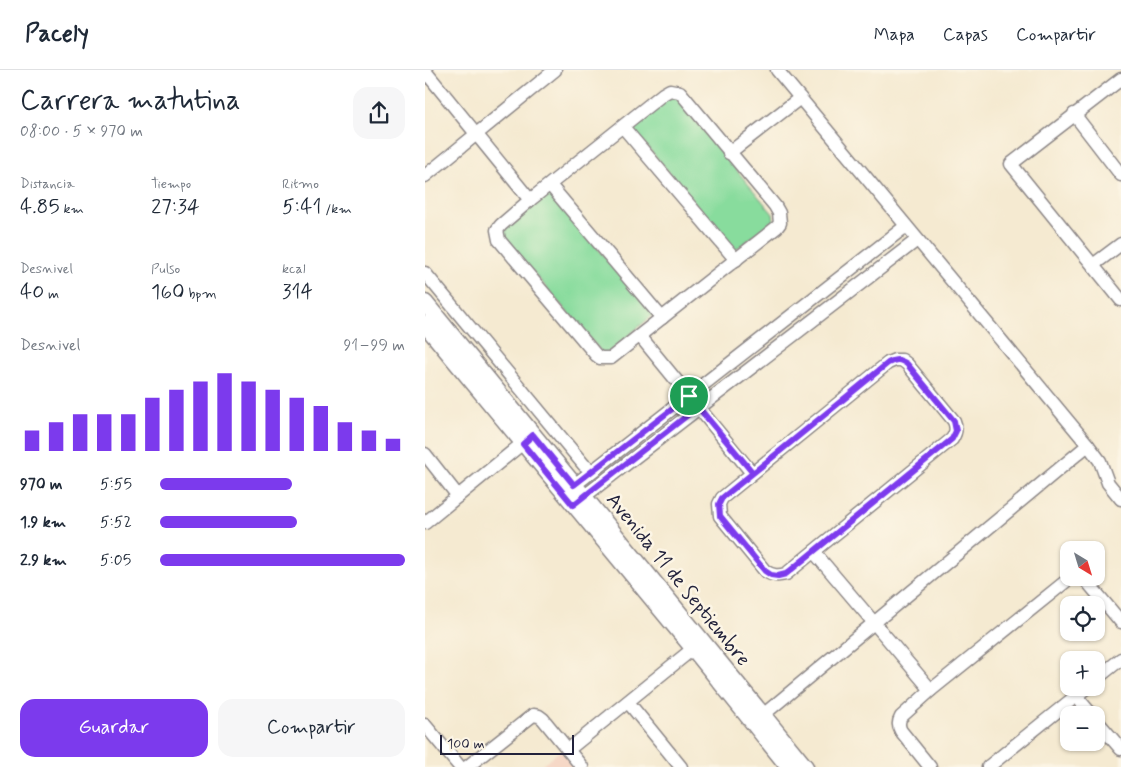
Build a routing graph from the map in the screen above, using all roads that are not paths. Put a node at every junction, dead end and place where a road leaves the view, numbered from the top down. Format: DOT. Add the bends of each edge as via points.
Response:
graph roads {
  1 [pos="555,70"];
  2 [pos="777,70"];
  3 [pos="425,71"];
  4 [pos="1121,79"];
  5 [pos="800,98"];
  6 [pos="1074,114"];
  7 [pos="623,127"];
  8 [pos="476,134"];
  9 [pos="729,153"];
  10 [pos="1121,175"];
  11 [pos="425,176"];
  12 [pos="550,184"];
  13 [pos="530,200"];
  14 [pos="906,226"];
  15 [pos="917,240"];
  16 [pos="1121,244"];
  17 [pos="735,260"];
  18 [pos="1093,265"];
  19 [pos="425,272"];
  20 [pos="1121,300"];
  21 [pos="425,303"];
  22 [pos="662,318"];
  23 [pos="425,324"];
  24 [pos="640,336"];
  25 [pos="689,396"];
  26 [pos="698,407"];
  27 [pos="528,439"];
  28 [pos="1088,445"];
  29 [pos="425,454"];
  30 [pos="592,470"];
  31 [pos="753,473"];
  32 [pos="574,495"];
  33 [pos="459,496"];
  34 [pos="1121,499"];
  35 [pos="425,523"];
  36 [pos="814,552"];
  37 [pos="1060,586"];
  38 [pos="1091,586"];
  39 [pos="874,622"];
  40 [pos="1121,622"];
  41 [pos="698,645"];
  42 [pos="1121,659"];
  43 [pos="1105,672"];
  44 [pos="931,690"];
  45 [pos="1076,696"];
  46 [pos="628,702"];
  47 [pos="1084,706"];
  48 [pos="763,715"];
  49 [pos="425,725"];
  50 [pos="1105,730"];
  51 [pos="1121,749"];
  52 [pos="568,750"];
  53 [pos="460,767"];
  54 [pos="467,767"];
  55 [pos="582,767"];
  56 [pos="681,767"];
  57 [pos="789,767"];
  58 [pos="805,767"];
  59 [pos="930,767"];
  60 [pos="989,767"];
  1 -- 8 [label="street"];
  2 -- 5 [label="street"];
  3 -- 8 [label="street"];
  4 -- 6 [label="street"];
  5 -- 9 [label="street"];
  5 -- 14 [label="street"];
  6 -- 10 [label="street"];
  6 -- 18 [label="street" via="1011,164"];
  7 -- 9 [label="street" via="663,94 675,90"];
  7 -- 12 [label="street"];
  7 -- 17 [label="street"];
  8 -- 11 [label="street"];
  8 -- 13 [label="street"];
  9 -- 17 [label="street" via="775,206 780,218 777,227"];
  12 -- 13 [label="street"];
  12 -- 22 [label="street"];
  13 -- 24 [label="street" via="497,230 499,240 595,355 611,358"];
  14 -- 15 [label="street"];
  14 -- 25 [label="street"];
  15 -- 26 [label="street"];
  15 -- 28 [label="street"];
  16 -- 18 [label="street"];
  17 -- 22 [label="street"];
  18 -- 20 [label="street"];
  19 -- 30 [label="street" via="584,465"];
  21 -- 27 [label="main road, Avenida 11 de Septiembre"];
  22 -- 24 [label="street"];
  23 -- 27 [label="main road, Avenida 11 de Septiembre"];
  24 -- 25 [label="street"];
  25 -- 26 [label="street"];
  25 -- 30 [label="street"];
  26 -- 31 [label="street"];
  26 -- 32 [label="street"];
  27 -- 32 [label="main road, Avenida 11 de Septiembre"];
  27 -- 33 [label="street"];
  28 -- 34 [label="street" via="1100,461 1108,483"];
  28 -- 39 [label="street"];
  29 -- 33 [label="street"];
  30 -- 32 [label="street"];
  31 -- 36 [label="street" via="722,498 720,516 771,575 786,574"];
  31 -- 36 [label="street" via="895,360 907,364 954,421 956,431 952,439"];
  32 -- 41 [label="main road, Avenida 11 de Septiembre"];
  33 -- 35 [label="street"];
  36 -- 39 [label="street"];
  37 -- 44 [label="street"];
  38 -- 40 [label="street"];
  39 -- 44 [label="street"];
  39 -- 48 [label="street"];
  41 -- 46 [label="street"];
  41 -- 48 [label="main road, Avenida 11 de Septiembre"];
  41 -- 57 [label="main road, Avenida 11 de Septiembre"];
  42 -- 43 [label="street"];
  44 -- 59 [label="street" via="899,721 901,731"];
  45 -- 47 [label="street"];
  45 -- 60 [label="street"];
  46 -- 52 [label="street"];
  46 -- 56 [label="street"];
  48 -- 58 [label="main road, Avenida 11 de Septiembre"];
  49 -- 53 [label="street"];
  50 -- 51 [label="street"];
  52 -- 54 [label="street" via="543,719 533,715"];
  52 -- 55 [label="street"];
}
